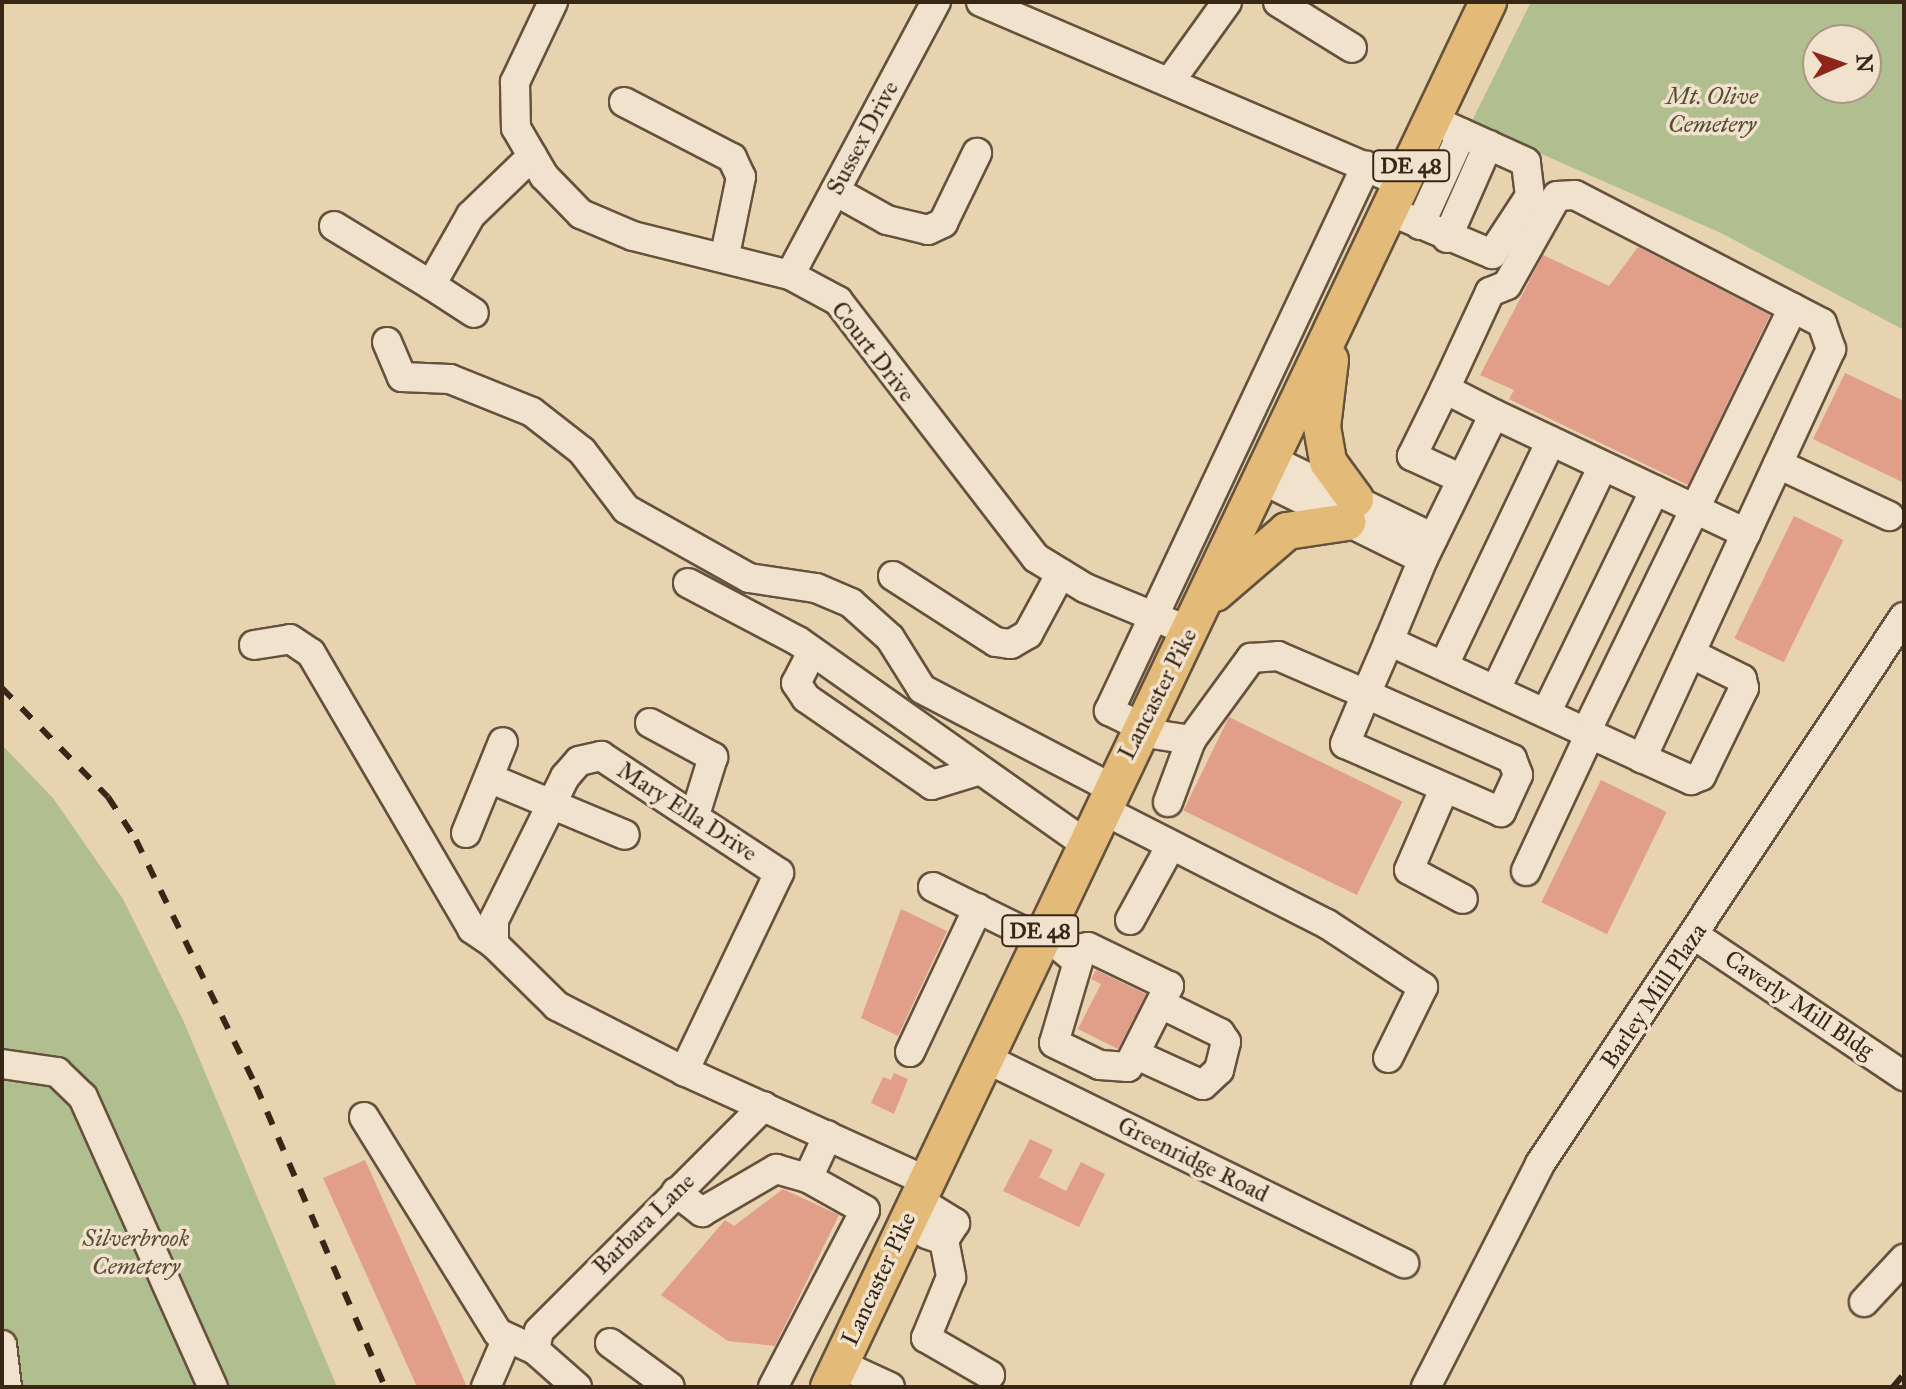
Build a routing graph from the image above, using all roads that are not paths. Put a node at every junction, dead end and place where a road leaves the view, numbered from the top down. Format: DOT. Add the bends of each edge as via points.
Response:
graph roads {
  1 [pos="553,2"];
  2 [pos="936,2"];
  3 [pos="981,2"];
  4 [pos="1227,2"];
  5 [pos="1278,2"];
  6 [pos="1488,2"];
  7 [pos="1022,10"];
  8 [pos="1352,48"];
  9 [pos="1171,80"];
  10 [pos="624,102"];
  11 [pos="1447,126"];
  12 [pos="1488,145"];
  13 [pos="977,153"];
  14 [pos="532,156"];
  15 [pos="1366,166"];
  16 [pos="835,191"];
  17 [pos="1404,206"];
  18 [pos="334,226"];
  19 [pos="1447,238"];
  20 [pos="725,255"];
  21 [pos="790,275"];
  22 [pos="431,285"];
  23 [pos="1793,308"];
  24 [pos="474,313"];
  25 [pos="1334,330"];
  26 [pos="387,342"];
  27 [pos="1445,389"];
  28 [pos="1494,414"];
  29 [pos="1551,441"];
  30 [pos="1778,464"];
  31 [pos="1603,466"];
  32 [pos="1268,470"];
  33 [pos="1462,479"];
  34 [pos="1655,490"];
  35 [pos="1695,509"];
  36 [pos="1351,510"];
  37 [pos="1889,516"];
  38 [pos="1746,533"];
  39 [pos="1428,549"];
  40 [pos="1061,573"];
  41 [pos="893,576"];
  42 [pos="688,583"];
  43 [pos="1152,616"];
  44 [pos="1197,616"];
  45 [pos="1904,617"];
  46 [pos="1389,641"];
  47 [pos="254,645"];
  48 [pos="812,652"];
  49 [pos="1692,654"];
  50 [pos="1444,665"];
  51 [pos="1496,689"];
  52 [pos="1366,694"];
  53 [pos="1546,713"];
  54 [pos="650,723"];
  55 [pos="1140,729"];
  56 [pos="1588,733"];
  57 [pos="1191,740"];
  58 [pos="503,742"];
  59 [pos="1642,758"];
  60 [pos="977,771"];
  61 [pos="489,778"];
  62 [pos="1444,789"];
  63 [pos="1106,799"];
  64 [pos="1168,802"];
  65 [pos="550,806"];
  66 [pos="696,812"];
  67 [pos="466,833"];
  68 [pos="625,835"];
  69 [pos="1084,843"];
  70 [pos="1171,845"];
  71 [pos="1526,871"];
  72 [pos="933,887"];
  73 [pos="1463,899"];
  74 [pos="978,908"];
  75 [pos="1130,920"];
  76 [pos="1039,934"];
  77 [pos="1694,935"];
  78 [pos="494,944"];
  79 [pos="1071,950"];
  80 [pos="1161,1004"];
  81 [pos="910,1052"];
  82 [pos="1139,1056"];
  83 [pos="983,1057"];
  84 [pos="1388,1058"];
  85 [pos="2,1064"];
  86 [pos="684,1071"];
  87 [pos="1904,1076"];
  88 [pos="764,1106"];
  89 [pos="364,1117"];
  90 [pos="828,1135"];
  91 [pos="808,1178"];
  92 [pos="676,1192"];
  93 [pos="915,1201"];
  94 [pos="1904,1259"];
  95 [pos="1404,1263"];
  96 [pos="1864,1302"];
  97 [pos="507,1338"];
  98 [pos="610,1343"];
  99 [pos="2,1345"];
  100 [pos="535,1350"];
  101 [pos="990,1375"];
  102 [pos="834,1376"];
  103 [pos="7,1387"];
  104 [pos="213,1387"];
  105 [pos="486,1387"];
  106 [pos="577,1387"];
  107 [pos="670,1387"];
  108 [pos="773,1387"];
  109 [pos="890,1387"];
  110 [pos="1426,1387"];
  1 -- 14 [label="street, Court Drive" via="515,82 516,128"];
  2 -- 16 [label="street, Sussex Drive"];
  3 -- 7 [label="street"];
  4 -- 9 [label="street"];
  5 -- 8 [label="street"];
  6 -- 11 [label="main road, Lancaster Pike / DE 48"];
  7 -- 9 [label="street"];
  9 -- 15 [label="street"];
  10 -- 20 [label="street" via="732,158 741,177"];
  11 -- 12 [label="street"];
  11 -- 17 [label="main road, Lancaster Pike / DE 48"];
  12 -- 19 [label="street"];
  12 -- 19 [label="street" via="1526,162 1530,196 1492,254"];
  13 -- 16 [label="street" via="943,223 928,230 887,220"];
  14 -- 20 [label="street, Court Drive" via="581,214 633,236"];
  14 -- 22 [label="street" via="471,215"];
  15 -- 17 [label="street"];
  15 -- 43 [label="street"];
  16 -- 21 [label="street, Sussex Drive"];
  17 -- 19 [label="street"];
  17 -- 25 [label="main road, Lancaster Pike / DE 48"];
  18 -- 22 [label="street"];
  20 -- 21 [label="street, Court Drive"];
  21 -- 40 [label="street, Court Drive" via="838,301 966,475 1036,558"];
  22 -- 24 [label="street"];
  23 -- 27 [label="street" via="1575,195 1557,196 1507,285 1490,292"];
  23 -- 30 [label="street" via="1822,323 1831,349"];
  23 -- 35 [label="street"];
  25 -- 32 [label="main road, Lancaster Pike / DE 48"];
  25 -- 36 [label="main road" via="1322,427 1328,462"];
  26 -- 63 [label="street" via="402,377 450,379 532,412 582,451 626,509 749,578 816,588 851,603 890,638 922,689"];
  27 -- 28 [label="street"];
  27 -- 33 [label="street" via="1412,456"];
  28 -- 29 [label="street"];
  28 -- 33 [label="street"];
  29 -- 31 [label="street"];
  29 -- 50 [label="street"];
  30 -- 37 [label="street"];
  30 -- 38 [label="street"];
  31 -- 34 [label="street"];
  31 -- 51 [label="street"];
  32 -- 36 [label="street"];
  32 -- 44 [label="main road, Lancaster Pike / DE 48"];
  33 -- 39 [label="street"];
  34 -- 35 [label="street"];
  34 -- 53 [label="street"];
  35 -- 38 [label="street"];
  35 -- 56 [label="street"];
  36 -- 39 [label="street"];
  36 -- 44 [label="main road" via="1287,531"];
  38 -- 49 [label="street"];
  39 -- 46 [label="street"];
  40 -- 41 [label="street" via="1028,634 1011,644 996,642"];
  40 -- 43 [label="street, Court Drive"];
  42 -- 48 [label="street"];
  43 -- 44 [label="street, Court Drive"];
  43 -- 55 [label="street" via="1109,711"];
  44 -- 55 [label="main road, Lancaster Pike / DE 48"];
  45 -- 77 [label="street, Barley Mill Plaza"];
  46 -- 50 [label="street"];
  46 -- 52 [label="street"];
  47 -- 78 [label="street" via="290,639 311,653 472,929"];
  48 -- 60 [label="street"];
  48 -- 60 [label="street" via="796,683 806,698 932,785"];
  49 -- 59 [label="street"];
  49 -- 59 [label="street" via="1742,679 1744,688 1701,776 1691,780"];
  50 -- 51 [label="street"];
  51 -- 53 [label="street"];
  52 -- 57 [label="street" via="1262,652"];
  52 -- 62 [label="street" via="1345,744"];
  52 -- 62 [label="street" via="1518,767 1501,812"];
  53 -- 56 [label="street"];
  54 -- 66 [label="street" via="713,757"];
  55 -- 57 [label="street"];
  55 -- 63 [label="main road, Lancaster Pike / DE 48"];
  56 -- 59 [label="street"];
  56 -- 71 [label="street"];
  57 -- 64 [label="street"];
  58 -- 61 [label="street"];
  60 -- 69 [label="street"];
  61 -- 65 [label="street"];
  61 -- 67 [label="street"];
  62 -- 73 [label="street" via="1409,870"];
  63 -- 69 [label="main road, Lancaster Pike / DE 48"];
  63 -- 70 [label="street"];
  65 -- 66 [label="street, Mary Ella Drive" via="579,761 601,756"];
  65 -- 68 [label="street"];
  65 -- 78 [label="street, Mary Ella Drive" via="494,920"];
  66 -- 86 [label="street, Mary Ella Drive" via="779,873"];
  69 -- 76 [label="main road, Lancaster Pike / DE 48"];
  70 -- 75 [label="street"];
  70 -- 84 [label="street" via="1327,924 1423,987"];
  72 -- 74 [label="street"];
  74 -- 76 [label="street"];
  74 -- 81 [label="street"];
  76 -- 79 [label="street"];
  76 -- 83 [label="main road, Lancaster Pike / DE 48"];
  77 -- 87 [label="street, Caverly Mill Bldg"];
  77 -- 110 [label="street, Barley Mill Plaza" via="1540,1164"];
  78 -- 86 [label="street" via="557,1006"];
  79 -- 80 [label="street" via="1088,947 1169,986"];
  79 -- 82 [label="street" via="1078,973 1052,1031 1054,1043 1115,1069"];
  80 -- 82 [label="street"];
  80 -- 82 [label="street" via="1220,1033 1226,1055 1203,1085"];
  83 -- 93 [label="main road, Lancaster Pike / DE 48"];
  83 -- 95 [label="street, Greenridge Road"];
  85 -- 104 [label="street" via="57,1072 83,1097"];
  86 -- 88 [label="street"];
  88 -- 90 [label="street"];
  88 -- 92 [label="street, Barbara Lane"];
  89 -- 97 [label="street"];
  90 -- 91 [label="street"];
  90 -- 93 [label="street"];
  91 -- 92 [label="street" via="776,1169 702,1212"];
  91 -- 108 [label="street" via="865,1210"];
  92 -- 100 [label="street, Barbara Lane" via="539,1331"];
  93 -- 101 [label="street" via="952,1218 955,1228 944,1240 951,1277 926,1338"];
  93 -- 102 [label="main road, Lancaster Pike / DE 48"];
  94 -- 96 [label="street"];
  97 -- 100 [label="street"];
  97 -- 105 [label="street"];
  98 -- 107 [label="street"];
  99 -- 103 [label="street"];
  100 -- 106 [label="street"];
  102 -- 109 [label="street"];
}
